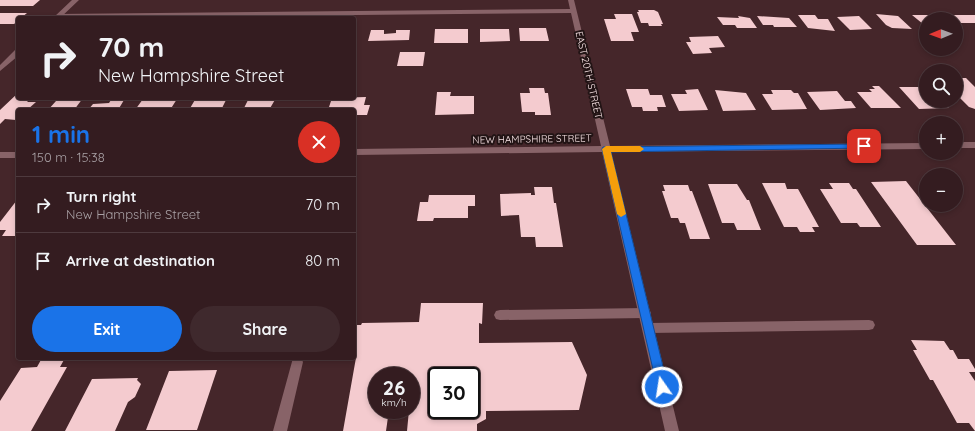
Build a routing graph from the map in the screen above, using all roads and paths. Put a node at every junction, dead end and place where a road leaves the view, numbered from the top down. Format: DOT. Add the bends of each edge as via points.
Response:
graph roads {
  1 [pos="76,0"];
  2 [pos="571,0"];
  3 [pos="573,11"];
  4 [pos="58,16"];
  5 [pos="143,16"];
  6 [pos="16,54"];
  7 [pos="0,69"];
  8 [pos="963,145"];
  9 [pos="975,145"];
  10 [pos="919,146"];
  11 [pos="606,149"];
  12 [pos="356,152"];
  13 [pos="0,155"];
  14 [pos="16,155"];
  15 [pos="645,313"];
  16 [pos="500,315"];
  17 [pos="869,325"];
  18 [pos="648,328"];
  19 [pos="297,362"];
  20 [pos="280,431"];
  21 [pos="672,431"];
  1 -- 4 [label="street"];
  2 -- 3 [label="street, EAST 20TH STREET"];
  3 -- 5 [label="street"];
  3 -- 11 [label="street, EAST 20TH STREET"];
  6 -- 7 [label="street"];
  8 -- 9 [label="street"];
  10 -- 11 [label="street, NEW HAMPSHIRE STREET"];
  11 -- 12 [label="street, NEW HAMPSHIRE STREET"];
  11 -- 15 [label="street, EAST 20TH STREET"];
  13 -- 14 [label="street"];
  15 -- 16 [label="street"];
  15 -- 18 [label="street, EAST 20TH STREET"];
  17 -- 18 [label="street"];
  18 -- 21 [label="street, EAST 20TH STREET"];
  19 -- 20 [label="street"];
}
